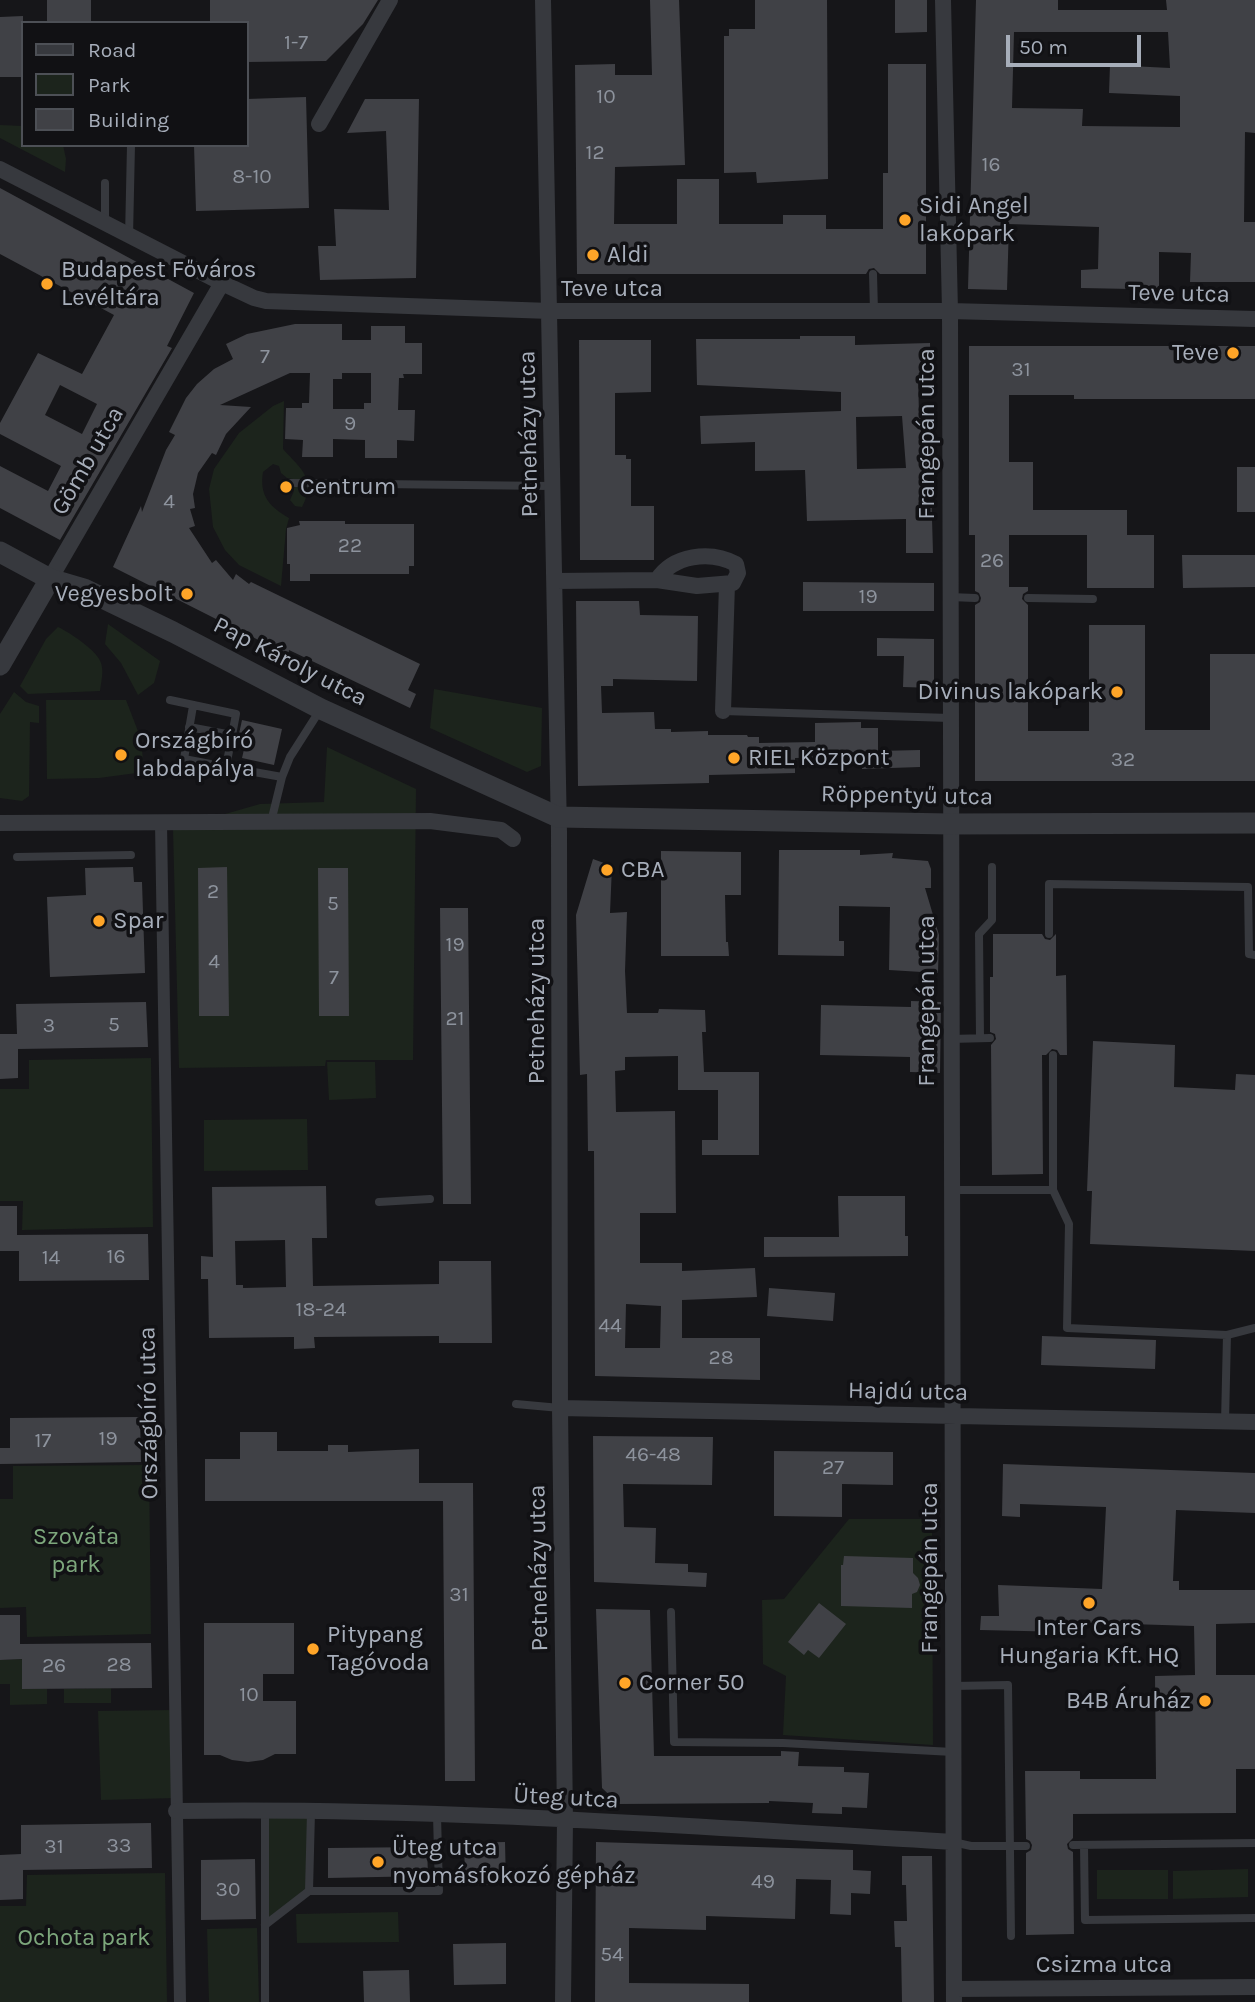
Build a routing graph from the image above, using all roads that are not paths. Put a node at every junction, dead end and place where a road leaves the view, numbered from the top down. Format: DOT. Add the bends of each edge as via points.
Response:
graph roads {
  1 [pos="390,0"];
  2 [pos="543,0"];
  3 [pos="943,0"];
  4 [pos="319,124"];
  5 [pos="131,147"];
  6 [pos="0,169"];
  7 [pos="105,183"];
  8 [pos="104,225"];
  9 [pos="130,237"];
  10 [pos="873,274"];
  11 [pos="222,283"];
  12 [pos="550,311"];
  13 [pos="874,311"];
  14 [pos="950,311"];
  15 [pos="1255,318"];
  16 [pos="291,483"];
  17 [pos="551,486"];
  18 [pos="0,552"];
  19 [pos="50,579"];
  20 [pos="657,580"];
  21 [pos="555,581"];
  22 [pos="727,584"];
  23 [pos="950,597"];
  24 [pos="975,598"];
  25 [pos="1028,598"];
  26 [pos="1093,599"];
  27 [pos="0,666"];
  28 [pos="170,700"];
  29 [pos="193,706"];
  30 [pos="321,709"];
  31 [pos="723,711"];
  32 [pos="950,718"];
  33 [pos="189,727"];
  34 [pos="232,735"];
  35 [pos="226,766"];
  36 [pos="282,777"];
  37 [pos="558,817"];
  38 [pos="271,822"];
  39 [pos="8,823"];
  40 [pos="161,823"];
  41 [pos="1255,823"];
  42 [pos="950,824"];
  43 [pos="513,839"];
  44 [pos="131,855"];
  45 [pos="17,857"];
  46 [pos="992,867"];
  47 [pos="1049,934"];
  48 [pos="1255,954"];
  49 [pos="979,1038"];
  50 [pos="990,1038"];
  51 [pos="950,1039"];
  52 [pos="1053,1055"];
  53 [pos="951,1190"];
  54 [pos="1053,1190"];
  55 [pos="430,1199"];
  56 [pos="379,1202"];
  57 [pos="1255,1328"];
  58 [pos="1227,1335"];
  59 [pos="516,1405"];
  60 [pos="559,1408"];
  61 [pos="952,1416"];
  62 [pos="1225,1422"];
  63 [pos="1255,1422"];
  64 [pos="671,1612"];
  65 [pos="953,1686"];
  66 [pos="953,1752"];
  67 [pos="265,1810"];
  68 [pos="176,1811"];
  69 [pos="311,1812"];
  70 [pos="437,1815"];
  71 [pos="565,1820"];
  72 [pos="953,1842"];
  73 [pos="1255,1843"];
  74 [pos="1073,1845"];
  75 [pos="1084,1845"];
  76 [pos="1010,1846"];
  77 [pos="1026,1846"];
  78 [pos="309,1891"];
  79 [pos="1255,1918"];
  80 [pos="265,1925"];
  81 [pos="1012,1936"];
  82 [pos="1255,1987"];
  83 [pos="954,1995"];
  84 [pos="180,2002"];
  85 [pos="265,2002"];
  86 [pos="563,2002"];
  1 -- 4 [label="street"];
  2 -- 12 [label="street, Petneházy utca"];
  3 -- 14 [label="street, Frangepán utca"];
  5 -- 9 [label="lane"];
  6 -- 8 [label="street, Teve utca"];
  7 -- 8 [label="lane"];
  8 -- 9 [label="street, Teve utca"];
  9 -- 11 [label="street, Teve utca"];
  10 -- 13 [label="lane"];
  11 -- 12 [label="street, Teve utca" via="267,301"];
  11 -- 19 [label="street, Gömb utca"];
  12 -- 13 [label="street, Teve utca"];
  12 -- 17 [label="street, Petneházy utca"];
  13 -- 14 [label="street, Teve utca"];
  14 -- 15 [label="street, Teve utca"];
  14 -- 23 [label="street, Frangepán utca"];
  16 -- 17 [label="lane"];
  17 -- 21 [label="street, Petneházy utca"];
  18 -- 19 [label="street, Pap Károly utca"];
  19 -- 27 [label="street, Gömb utca"];
  19 -- 30 [label="street, Pap Károly utca" via="84,589"];
  20 -- 21 [label="street"];
  20 -- 22 [label="street" via="697,586"];
  20 -- 22 [label="street" via="677,561 714,556 736,564 737,579"];
  21 -- 37 [label="street, Petneházy utca"];
  22 -- 31 [label="street"];
  23 -- 24 [label="lane"];
  23 -- 32 [label="street, Frangepán utca"];
  25 -- 26 [label="lane"];
  28 -- 29 [label="lane"];
  29 -- 33 [label="lane"];
  29 -- 34 [label="lane" via="236,714"];
  30 -- 36 [label="lane"];
  30 -- 37 [label="street, Pap Károly utca"];
  31 -- 32 [label="lane"];
  32 -- 42 [label="street, Frangepán utca"];
  33 -- 34 [label="lane"];
  33 -- 35 [label="lane" via="184,759"];
  34 -- 35 [label="lane"];
  35 -- 36 [label="lane"];
  36 -- 38 [label="lane"];
  37 -- 42 [label="street, Röppentyű utca"];
  37 -- 60 [label="street, Petneházy utca"];
  38 -- 40 [label="street"];
  38 -- 43 [label="street" via="430,821 501,830"];
  39 -- 40 [label="street"];
  40 -- 68 [label="street, Országbíró utca"];
  41 -- 42 [label="street, Röppentyű utca"];
  42 -- 51 [label="street, Frangepán utca"];
  44 -- 45 [label="lane"];
  46 -- 49 [label="lane" via="992,920 979,934"];
  47 -- 48 [label="lane" via="1049,884 1248,887 1249,954"];
  49 -- 50 [label="lane"];
  49 -- 51 [label="lane"];
  51 -- 53 [label="street, Frangepán utca"];
  52 -- 54 [label="lane"];
  53 -- 54 [label="lane"];
  53 -- 61 [label="street, Frangepán utca"];
  54 -- 58 [label="lane" via="1069,1224 1067,1328"];
  55 -- 56 [label="lane"];
  57 -- 58 [label="lane"];
  58 -- 62 [label="lane"];
  59 -- 60 [label="lane"];
  60 -- 61 [label="street, Hajdú utca"];
  60 -- 71 [label="street, Petneházy utca"];
  61 -- 62 [label="street, Hajdú utca"];
  61 -- 65 [label="street, Frangepán utca"];
  62 -- 63 [label="street, Hajdú utca"];
  64 -- 66 [label="lane" via="674,1742"];
  65 -- 66 [label="street, Frangepán utca"];
  65 -- 76 [label="lane" via="1008,1685"];
  66 -- 72 [label="street, Frangepán utca"];
  67 -- 68 [label="street, Üteg utca"];
  67 -- 69 [label="street, Üteg utca"];
  67 -- 80 [label="lane"];
  68 -- 84 [label="street, Országbíró utca"];
  69 -- 70 [label="street, Üteg utca"];
  69 -- 78 [label="lane"];
  70 -- 71 [label="street, Üteg utca"];
  70 -- 78 [label="lane" via="439,1891"];
  71 -- 72 [label="street, Üteg utca"];
  71 -- 86 [label="street, Petneházy utca"];
  72 -- 76 [label="lane"];
  72 -- 83 [label="street, Frangepán utca"];
  73 -- 75 [label="lane"];
  74 -- 75 [label="lane"];
  75 -- 79 [label="lane" via="1085,1920"];
  76 -- 77 [label="lane"];
  76 -- 81 [label="lane"];
  78 -- 80 [label="lane"];
  80 -- 85 [label="lane"];
  82 -- 83 [label="street, Csizma utca"];
}
